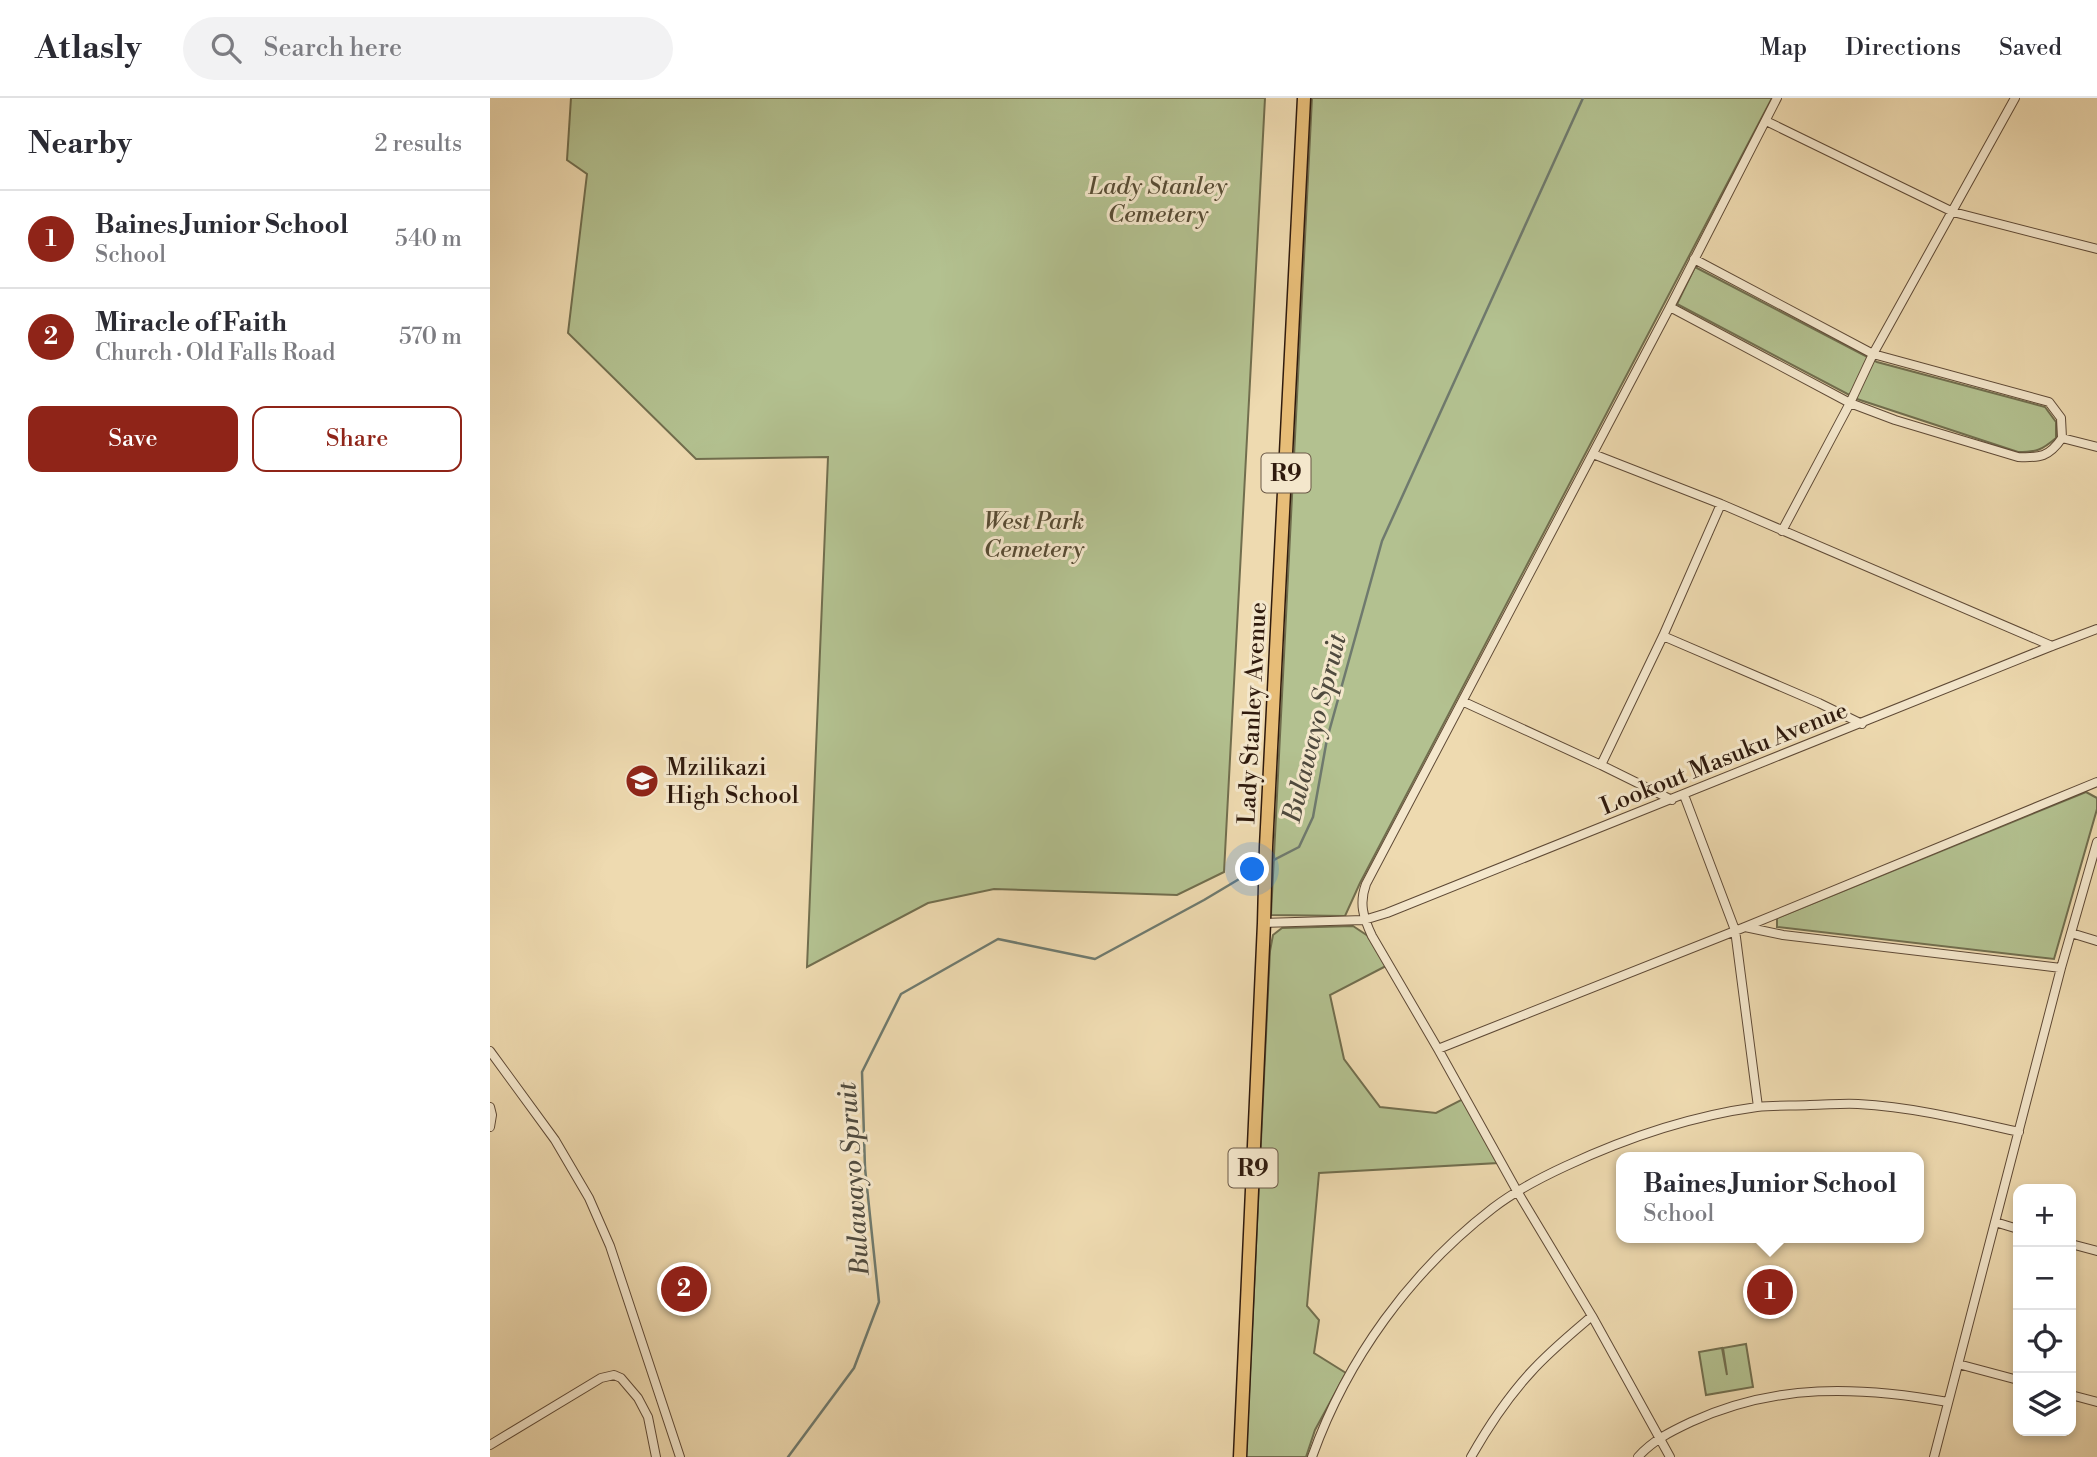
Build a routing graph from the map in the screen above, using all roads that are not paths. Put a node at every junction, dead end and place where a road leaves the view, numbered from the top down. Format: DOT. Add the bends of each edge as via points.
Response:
graph roads {
  1 [pos="1304,98"];
  2 [pos="1777,98"];
  3 [pos="2015,98"];
  4 [pos="1766,121"];
  5 [pos="1953,212"];
  6 [pos="2097,249"];
  7 [pos="1694,259"];
  8 [pos="1670,307"];
  9 [pos="1873,354"];
  10 [pos="1850,402"];
  11 [pos="2062,438"];
  12 [pos="2097,447"];
  13 [pos="1593,454"];
  14 [pos="1721,504"];
  15 [pos="1782,531"];
  16 [pos="2097,629"];
  17 [pos="1663,636"];
  18 [pos="2052,646"];
  19 [pos="1464,702"];
  20 [pos="1862,724"];
  21 [pos="1601,765"];
  22 [pos="2097,782"];
  23 [pos="1685,795"];
  24 [pos="1672,800"];
  25 [pos="2097,842"];
  26 [pos="1364,920"];
  27 [pos="1264,923"];
  28 [pos="1745,927"];
  29 [pos="1735,930"];
  30 [pos="2071,933"];
  31 [pos="2097,941"];
  32 [pos="2062,968"];
  33 [pos="1438,1049"];
  34 [pos="490,1051"];
  35 [pos="490,1107"];
  36 [pos="1758,1107"];
  37 [pos="490,1127"];
  38 [pos="2019,1132"];
  39 [pos="1517,1191"];
  40 [pos="1995,1222"];
  41 [pos="2013,1227"];
  42 [pos="2076,1245"];
  43 [pos="2097,1251"];
  44 [pos="1592,1316"];
  45 [pos="1958,1364"];
  46 [pos="2013,1380"];
  47 [pos="2076,1396"];
  48 [pos="1948,1402"];
  49 [pos="2097,1402"];
  50 [pos="1659,1438"];
  51 [pos="490,1445"];
  52 [pos="656,1457"];
  53 [pos="680,1457"];
  54 [pos="1240,1457"];
  55 [pos="1312,1457"];
  56 [pos="1471,1457"];
  57 [pos="1638,1457"];
  58 [pos="1670,1457"];
  59 [pos="1934,1457"];
  1 -- 27 [label="highway, Lady Stanley Avenue / R9"];
  2 -- 4 [label="street"];
  3 -- 5 [label="street"];
  4 -- 5 [label="street"];
  4 -- 7 [label="street"];
  5 -- 6 [label="street"];
  5 -- 9 [label="street"];
  7 -- 8 [label="street"];
  7 -- 9 [label="street"];
  8 -- 10 [label="street"];
  8 -- 13 [label="street"];
  9 -- 10 [label="street"];
  9 -- 11 [label="street" via="2049,402 2061,418"];
  10 -- 11 [label="street" via="2018,457 2047,454"];
  10 -- 15 [label="street"];
  11 -- 12 [label="street"];
  13 -- 14 [label="street"];
  13 -- 19 [label="street"];
  14 -- 15 [label="street"];
  14 -- 17 [label="street"];
  15 -- 18 [label="street"];
  16 -- 18 [label="street, Lookout Masuku Avenue"];
  17 -- 20 [label="street"];
  17 -- 21 [label="street"];
  18 -- 20 [label="street, Lookout Masuku Avenue"];
  19 -- 21 [label="street"];
  19 -- 26 [label="street" via="1366,884"];
  20 -- 23 [label="street, Lookout Masuku Avenue"];
  21 -- 24 [label="street"];
  22 -- 28 [label="street"];
  23 -- 24 [label="street, Lookout Masuku Avenue"];
  23 -- 29 [label="street"];
  24 -- 26 [label="street, Lookout Masuku Avenue"];
  25 -- 30 [label="street"];
  26 -- 27 [label="street, Lookout Masuku Avenue"];
  26 -- 33 [label="street"];
  27 -- 54 [label="highway, Lady Stanley Avenue / R9"];
  28 -- 29 [label="street"];
  28 -- 32 [label="street"];
  29 -- 33 [label="street"];
  29 -- 36 [label="street"];
  30 -- 31 [label="street"];
  30 -- 32 [label="street"];
  32 -- 38 [label="street"];
  33 -- 39 [label="street"];
  34 -- 53 [label="street" via="555,1140 589,1198 610,1246"];
  35 -- 37 [label="street"];
  36 -- 38 [label="street" via="1881,1106"];
  36 -- 39 [label="street" via="1628,1140"];
  38 -- 40 [label="street"];
  39 -- 44 [label="street"];
  39 -- 55 [label="street" via="1436,1257 1400,1297 1354,1364"];
  40 -- 41 [label="street"];
  40 -- 45 [label="street"];
  42 -- 43 [label="street"];
  44 -- 50 [label="street"];
  44 -- 56 [label="street" via="1530,1372"];
  45 -- 46 [label="street"];
  45 -- 48 [label="street"];
  47 -- 49 [label="street"];
  48 -- 50 [label="street" via="1903,1394 1817,1390 1742,1404"];
  48 -- 59 [label="street"];
  50 -- 57 [label="street"];
  50 -- 58 [label="street"];
  51 -- 52 [label="street" via="601,1378 614,1375 644,1407"];
}
